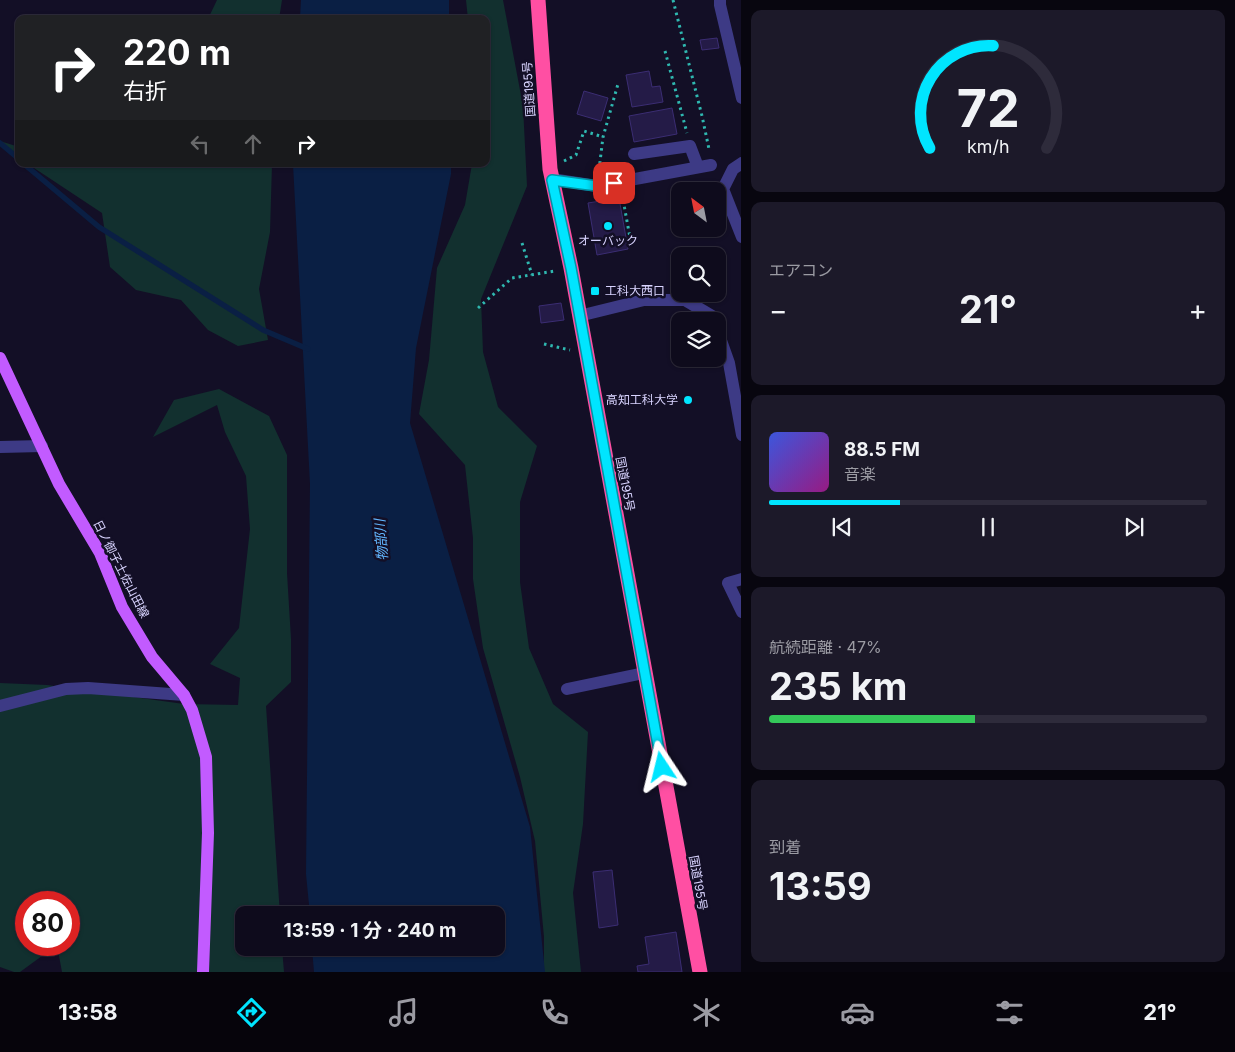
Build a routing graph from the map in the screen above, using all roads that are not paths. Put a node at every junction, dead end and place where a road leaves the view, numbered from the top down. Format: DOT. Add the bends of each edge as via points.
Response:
graph roads {
  1 [pos="538,0"];
  2 [pos="720,0"];
  3 [pos="741,98"];
  4 [pos="634,154"];
  5 [pos="741,164"];
  6 [pos="711,165"];
  7 [pos="698,167"];
  8 [pos="551,174"];
  9 [pos="741,237"];
  10 [pos="705,312"];
  11 [pos="579,316"];
  12 [pos="726,355"];
  13 [pos="0,358"];
  14 [pos="741,435"];
  15 [pos="0,446"];
  16 [pos="42,446"];
  17 [pos="741,579"];
  18 [pos="741,612"];
  19 [pos="644,673"];
  20 [pos="567,689"];
  21 [pos="184,695"];
  22 [pos="0,706"];
  23 [pos="204,972"];
  24 [pos="700,972"];
  1 -- 8 [label="highway, 国道195号"];
  2 -- 3 [label="street"];
  4 -- 7 [label="street" via="690,146"];
  5 -- 9 [label="street" via="733,170 723,189"];
  6 -- 7 [label="street"];
  7 -- 8 [label="street" via="597,186"];
  8 -- 11 [label="highway, 国道195号"];
  10 -- 11 [label="street" via="685,300 644,300"];
  11 -- 19 [label="highway, 国道195号"];
  12 -- 14 [label="street"];
  13 -- 16 [label="main road, 日ノ御子土佐山田線"];
  15 -- 16 [label="street"];
  16 -- 21 [label="main road, 日ノ御子土佐山田線" via="59,484 100,553 122,607 152,657"];
  17 -- 18 [label="street" via="728,583"];
  19 -- 20 [label="street"];
  19 -- 24 [label="highway, 国道195号"];
  21 -- 22 [label="street" via="66,689"];
  21 -- 23 [label="main road, 日ノ御子土佐山田線" via="192,710 206,757 208,833"];
}
